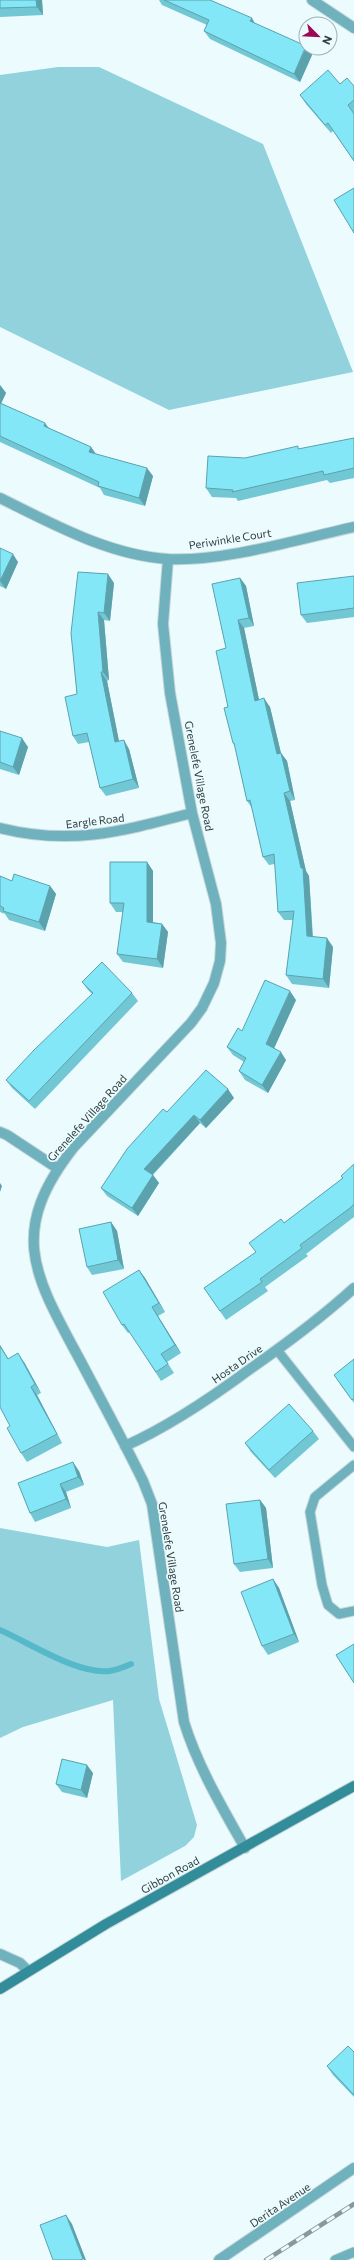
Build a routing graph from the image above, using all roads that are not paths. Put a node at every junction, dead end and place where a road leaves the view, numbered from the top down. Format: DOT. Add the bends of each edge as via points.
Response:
graph roads {
  1 [pos="312,0"];
  2 [pos="354,28"];
  3 [pos="0,498"];
  4 [pos="354,528"];
  5 [pos="168,558"];
  6 [pos="192,813"];
  7 [pos="0,828"];
  8 [pos="0,1132"];
  9 [pos="57,1168"];
  10 [pos="354,1288"];
  11 [pos="277,1350"];
  12 [pos="125,1446"];
  13 [pos="354,1447"];
  14 [pos="354,1465"];
  15 [pos="354,1611"];
  16 [pos="354,1786"];
  17 [pos="245,1848"];
  18 [pos="0,1954"];
  19 [pos="28,1971"];
  20 [pos="0,1989"];
  21 [pos="354,2168"];
  22 [pos="354,2252"];
  23 [pos="219,2260"];
  24 [pos="335,2260"];
  1 -- 2 [label="street"];
  3 -- 5 [label="street, Periwinkle Court" via="76,536 139,554"];
  4 -- 5 [label="street, Periwinkle Court" via="200,558"];
  5 -- 6 [label="street, Grenelefe Village Road" via="163,624 164,649"];
  6 -- 7 [label="street, Eargle Road" via="118,832 61,838"];
  6 -- 9 [label="street, Grenelefe Village Road" via="216,904 221,943 220,961 214,983 202,1008 191,1023"];
  8 -- 9 [label="street"];
  9 -- 12 [label="street, Grenelefe Village Road" via="38,1209 34,1241 37,1271 50,1304"];
  10 -- 11 [label="street, Hosta Drive"];
  11 -- 12 [label="street, Hosta Drive" via="166,1426"];
  11 -- 13 [label="lane"];
  12 -- 17 [label="street, Grenelefe Village Road" via="152,1504 184,1722 204,1773"];
  14 -- 15 [label="lane" via="314,1497 310,1512 322,1585 328,1605 339,1614"];
  16 -- 17 [label="main road, Gibbon Road"];
  17 -- 19 [label="main road, Gibbon Road" via="106,1924"];
  18 -- 19 [label="street" via="20,1963"];
  19 -- 20 [label="main road, Gibbon Road"];
  21 -- 23 [label="street, Derita Avenue"];
  22 -- 24 [label="lane"];
}
